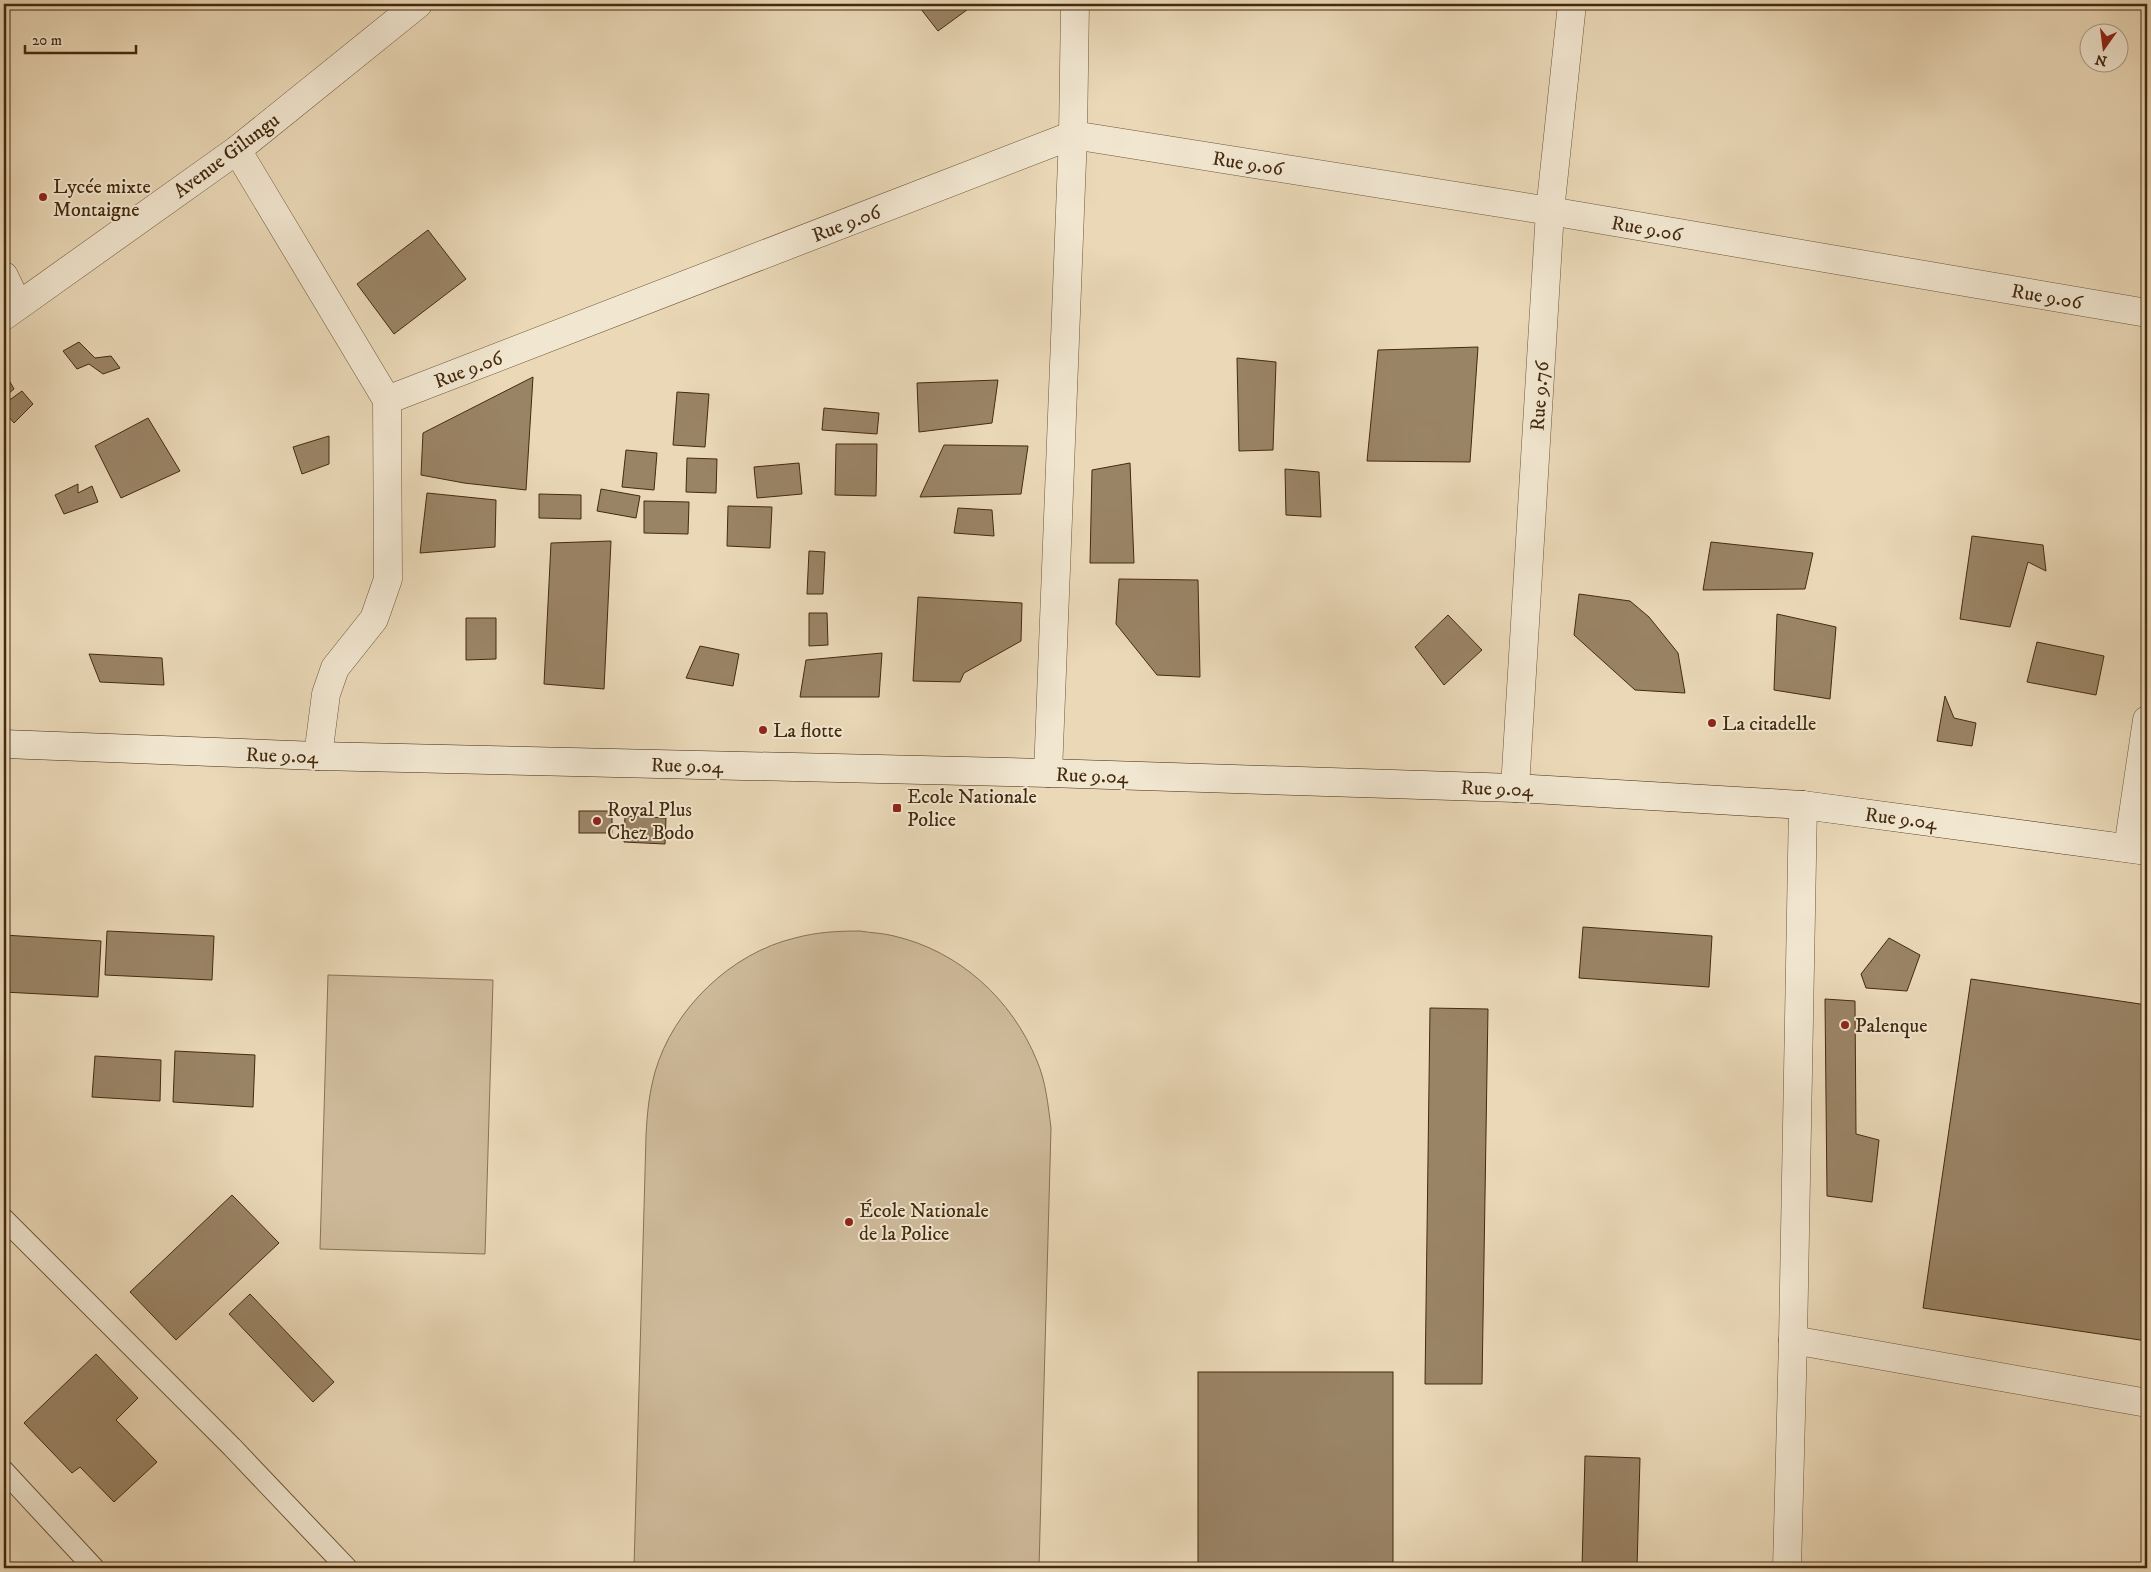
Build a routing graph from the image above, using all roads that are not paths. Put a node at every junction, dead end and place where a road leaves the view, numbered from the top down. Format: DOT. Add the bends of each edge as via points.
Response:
graph roads {
  1 [pos="1075,4"];
  2 [pos="1572,4"];
  3 [pos="410,6"];
  4 [pos="1073,135"];
  5 [pos="238,150"];
  6 [pos="1550,211"];
  7 [pos="4,276"];
  8 [pos="11,311"];
  9 [pos="2147,313"];
  10 [pos="387,400"];
  11 [pos="2147,720"];
  12 [pos="4,744"];
  13 [pos="318,756"];
  14 [pos="1048,773"];
  15 [pos="1515,788"];
  16 [pos="1803,805"];
  17 [pos="2138,850"];
  18 [pos="4,1219"];
  19 [pos="1793,1340"];
  20 [pos="2147,1403"];
  21 [pos="4,1471"];
  22 [pos="94,1568"];
  23 [pos="347,1568"];
  24 [pos="1787,1568"];
  1 -- 4 [label="street"];
  2 -- 6 [label="street, Rue 9.76"];
  3 -- 5 [label="street, Avenue Gilungu"];
  4 -- 6 [label="street, Rue 9.06"];
  4 -- 10 [label="street, Rue 9.06"];
  4 -- 14 [label="street"];
  5 -- 8 [label="street, Avenue Gilungu"];
  5 -- 10 [label="street"];
  6 -- 9 [label="street, Rue 9.06"];
  6 -- 15 [label="street, Rue 9.76"];
  7 -- 8 [label="street"];
  10 -- 13 [label="street" via="388,579 374,619 335,668 326,694"];
  11 -- 17 [label="street"];
  12 -- 13 [label="street, Rue 9.04"];
  13 -- 14 [label="street, Rue 9.04"];
  14 -- 15 [label="street, Rue 9.04"];
  15 -- 16 [label="street, Rue 9.04"];
  16 -- 17 [label="street, Rue 9.04"];
  16 -- 19 [label="street"];
  18 -- 23 [label="lane" via="232,1447"];
  19 -- 20 [label="street"];
  19 -- 24 [label="street"];
  21 -- 22 [label="lane"];
}
